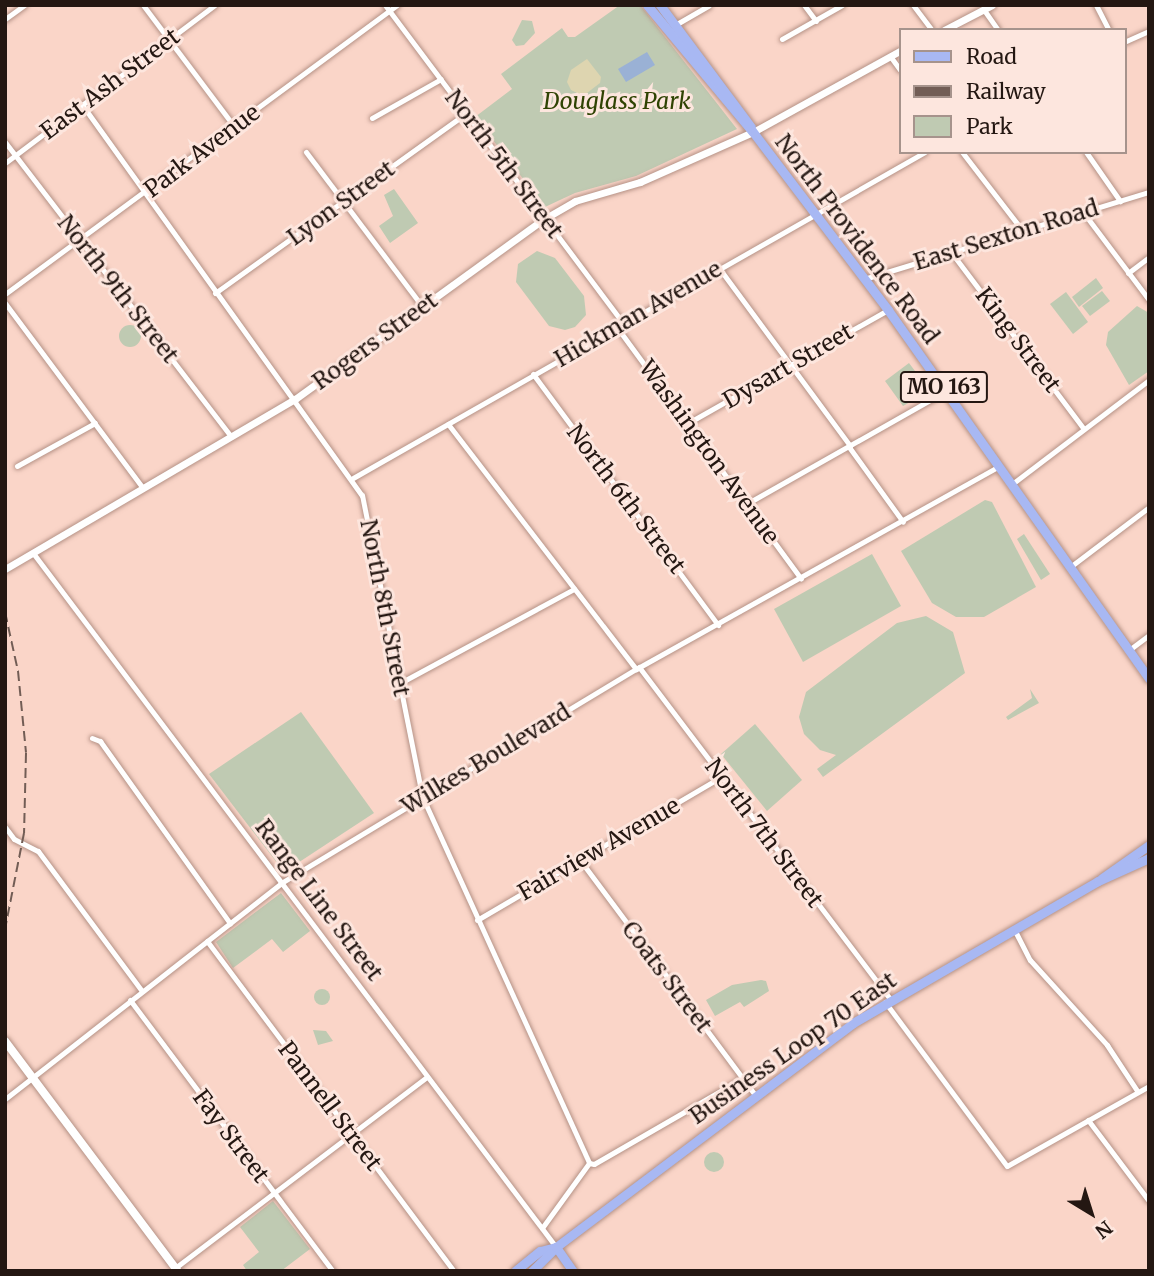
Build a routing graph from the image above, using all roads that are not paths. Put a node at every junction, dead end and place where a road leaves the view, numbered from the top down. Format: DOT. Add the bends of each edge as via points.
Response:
graph roads {
  1 [pos="24,5"];
  2 [pos="143,5"];
  3 [pos="215,5"];
  4 [pos="397,5"];
  5 [pos="647,5"];
  6 [pos="660,5"];
  7 [pos="709,5"];
  8 [pos="804,5"];
  9 [pos="842,5"];
  10 [pos="913,5"];
  11 [pos="992,5"];
  12 [pos="1096,5"];
  13 [pos="387,8"];
  14 [pos="984,10"];
  15 [pos="5,19"];
  16 [pos="816,20"];
  17 [pos="675,25"];
  18 [pos="930,28"];
  19 [pos="948,28"];
  20 [pos="997,28"];
  21 [pos="1108,28"];
  22 [pos="1149,31"];
  23 [pos="782,39"];
  24 [pos="169,40"];
  25 [pos="1126,41"];
  26 [pos="898,52"];
  27 [pos="890,56"];
  28 [pos="898,67"];
  29 [pos="441,79"];
  30 [pos="83,106"];
  31 [pos="466,113"];
  32 [pos="372,118"];
  33 [pos="234,126"];
  34 [pos="753,132"];
  35 [pos="5,142"];
  36 [pos="306,152"];
  37 [pos="921,154"];
  38 [pos="964,154"];
  39 [pos="1087,154"];
  40 [pos="15,155"];
  41 [pos="5,163"];
  42 [pos="146,192"];
  43 [pos="1149,192"];
  44 [pos="1121,201"];
  45 [pos="342,202"];
  46 [pos="1083,212"];
  47 [pos="814,214"];
  48 [pos="544,219"];
  49 [pos="1021,230"];
  50 [pos="81,241"];
  51 [pos="951,251"];
  52 [pos="1149,257"];
  53 [pos="719,268"];
  54 [pos="1128,273"];
  55 [pos="864,279"];
  56 [pos="215,293"];
  57 [pos="5,294"];
  58 [pos="1149,300"];
  59 [pos="5,303"];
  60 [pos="422,306"];
  61 [pos="888,310"];
  62 [pos="619,324"];
  63 [pos="790,365"];
  64 [pos="533,374"];
  65 [pos="1149,380"];
  66 [pos="946,391"];
  67 [pos="295,398"];
  68 [pos="94,423"];
  69 [pos="688,423"];
  70 [pos="448,424"];
  71 [pos="1084,429"];
  72 [pos="231,436"];
  73 [pos="850,446"];
  74 [pos="17,466"];
  75 [pos="998,467"];
  76 [pos="353,478"];
  77 [pos="1010,485"];
  78 [pos="143,488"];
  79 [pos="748,503"];
  80 [pos="1149,507"];
  81 [pos="903,522"];
  82 [pos="33,553"];
  83 [pos="1069,568"];
  84 [pos="5,569"];
  85 [pos="801,579"];
  86 [pos="575,589"];
  87 [pos="719,625"];
  88 [pos="1149,635"];
  89 [pos="1129,650"];
  90 [pos="637,668"];
  91 [pos="1149,678"];
  92 [pos="400,683"];
  93 [pos="92,738"];
  94 [pos="721,777"];
  95 [pos="422,796"];
  96 [pos="5,827"];
  97 [pos="1149,845"];
  98 [pos="1149,858"];
  99 [pos="580,860"];
  100 [pos="1101,879"];
  101 [pos="281,883"];
  102 [pos="477,920"];
  103 [pos="230,923"];
  104 [pos="1013,928"];
  105 [pos="207,941"];
  106 [pos="142,991"];
  107 [pos="130,1000"];
  108 [pos="888,1001"];
  109 [pos="5,1041"];
  110 [pos="32,1077"];
  111 [pos="427,1077"];
  112 [pos="743,1078"];
  113 [pos="1149,1086"];
  114 [pos="1138,1092"];
  115 [pos="755,1095"];
  116 [pos="5,1099"];
  117 [pos="1088,1119"];
  118 [pos="351,1135"];
  119 [pos="589,1163"];
  120 [pos="274,1192"];
  121 [pos="1149,1201"];
  122 [pos="542,1228"];
  123 [pos="556,1247"];
  124 [pos="177,1269"];
  125 [pos="333,1271"];
  126 [pos="453,1271"];
  127 [pos="514,1271"];
  128 [pos="532,1271"];
  129 [pos="573,1271"];
  1 -- 15 [label="street"];
  2 -- 24 [label="street"];
  3 -- 24 [label="street, East Ash Street"];
  4 -- 13 [label="street, Park Avenue"];
  5 -- 34 [label="main road, North Providence Road / MO 163"];
  6 -- 17 [label="main road, North Providence Road / MO 163"];
  7 -- 17 [label="street"];
  8 -- 16 [label="street"];
  9 -- 16 [label="street"];
  10 -- 18 [label="street"];
  11 -- 14 [label="street"];
  12 -- 21 [label="street"];
  13 -- 29 [label="street, North 5th Street"];
  13 -- 33 [label="street, Park Avenue"];
  14 -- 19 [label="street"];
  14 -- 20 [label="street"];
  16 -- 23 [label="street"];
  17 -- 34 [label="main road, North Providence Road / MO 163" via="745,114"];
  22 -- 25 [label="street"];
  24 -- 30 [label="street, East Ash Street"];
  24 -- 33 [label="street"];
  26 -- 27 [label="street, Rogers Street"];
  27 -- 28 [label="street"];
  27 -- 34 [label="street, Rogers Street"];
  29 -- 31 [label="street, North 5th Street"];
  29 -- 32 [label="street"];
  30 -- 40 [label="street, East Ash Street"];
  30 -- 42 [label="street, North 8th Street"];
  31 -- 45 [label="street, Lyon Street"];
  31 -- 48 [label="street, North 5th Street"];
  33 -- 42 [label="street, Park Avenue"];
  34 -- 47 [label="main road, North Providence Road / MO 163"];
  34 -- 48 [label="street, Rogers Street" via="640,182 575,201"];
  35 -- 40 [label="street, North 9th Street"];
  36 -- 45 [label="street"];
  37 -- 47 [label="street, Hickman Avenue"];
  38 -- 49 [label="street"];
  39 -- 44 [label="street"];
  40 -- 41 [label="street, East Ash Street"];
  40 -- 50 [label="street, North 9th Street"];
  42 -- 50 [label="street, Park Avenue"];
  42 -- 56 [label="street, North 8th Street"];
  43 -- 44 [label="street, East Sexton Road"];
  44 -- 46 [label="street, East Sexton Road"];
  45 -- 56 [label="street, Lyon Street"];
  45 -- 60 [label="street"];
  46 -- 49 [label="street, East Sexton Road"];
  46 -- 54 [label="street"];
  47 -- 53 [label="street, Hickman Avenue"];
  47 -- 55 [label="main road, North Providence Road / MO 163"];
  48 -- 60 [label="street, Rogers Street"];
  48 -- 62 [label="street, North 5th Street"];
  49 -- 51 [label="street, East Sexton Road"];
  50 -- 57 [label="street, Park Avenue"];
  50 -- 72 [label="street, North 9th Street"];
  51 -- 55 [label="street, East Sexton Road"];
  51 -- 71 [label="street, King Street"];
  52 -- 54 [label="street"];
  53 -- 62 [label="street, Hickman Avenue"];
  53 -- 63 [label="street"];
  54 -- 58 [label="street"];
  55 -- 61 [label="main road, North Providence Road / MO 163"];
  56 -- 67 [label="street, North 8th Street"];
  59 -- 68 [label="street"];
  60 -- 67 [label="street, Rogers Street"];
  61 -- 63 [label="street, Dysart Street"];
  61 -- 66 [label="main road, North Providence Road / MO 163"];
  62 -- 64 [label="street, Hickman Avenue"];
  62 -- 69 [label="street, Washington Avenue"];
  63 -- 69 [label="street, Dysart Street"];
  63 -- 73 [label="street"];
  64 -- 70 [label="street, Hickman Avenue"];
  64 -- 87 [label="street, North 6th Street"];
  65 -- 71 [label="street"];
  66 -- 73 [label="street"];
  66 -- 75 [label="main road, North Providence Road / MO 163"];
  67 -- 72 [label="street, Rogers Street"];
  67 -- 76 [label="street, North 8th Street"];
  68 -- 74 [label="street"];
  68 -- 78 [label="street"];
  69 -- 79 [label="street, Washington Avenue"];
  70 -- 76 [label="street, Hickman Avenue"];
  70 -- 86 [label="street, North 7th Street"];
  71 -- 77 [label="street"];
  72 -- 78 [label="street, Rogers Street"];
  73 -- 79 [label="street"];
  73 -- 81 [label="street"];
  75 -- 77 [label="main road, North Providence Road / MO 163"];
  75 -- 81 [label="street, Wilkes Boulevard"];
  76 -- 92 [label="street, North 8th Street" via="362,495"];
  77 -- 83 [label="main road, North Providence Road / MO 163"];
  78 -- 82 [label="street, Rogers Street"];
  79 -- 85 [label="street, Washington Avenue"];
  80 -- 83 [label="street"];
  81 -- 85 [label="street, Wilkes Boulevard"];
  82 -- 84 [label="street, Rogers Street"];
  82 -- 101 [label="street, Range Line Street"];
  83 -- 89 [label="main road, North Providence Road / MO 163"];
  85 -- 87 [label="street, Wilkes Boulevard"];
  86 -- 90 [label="street, North 7th Street"];
  86 -- 92 [label="street"];
  87 -- 90 [label="street, Wilkes Boulevard"];
  88 -- 89 [label="street"];
  89 -- 91 [label="main road, North Providence Road / MO 163"];
  90 -- 94 [label="street, North 7th Street"];
  90 -- 95 [label="street, Wilkes Boulevard"];
  92 -- 95 [label="street, North 8th Street"];
  93 -- 103 [label="street" via="100,741"];
  94 -- 99 [label="street, Fairview Avenue"];
  94 -- 108 [label="street, North 7th Street"];
  95 -- 101 [label="street, Wilkes Boulevard"];
  95 -- 102 [label="street, North 8th Street"];
  96 -- 106 [label="street" via="14,839 38,851"];
  97 -- 100 [label="main road, Business Loop 70 East"];
  98 -- 100 [label="main road, Business Loop 70 East"];
  99 -- 102 [label="street, Fairview Avenue"];
  99 -- 112 [label="street, Coats Street"];
  100 -- 104 [label="main road, Business Loop 70 East"];
  101 -- 103 [label="street, Wilkes Boulevard"];
  101 -- 111 [label="street, Range Line Street"];
  102 -- 119 [label="street, North 8th Street"];
  103 -- 105 [label="street, Wilkes Boulevard"];
  104 -- 108 [label="main road, Business Loop 70 East"];
  104 -- 114 [label="street" via="1030,960 1107,1045"];
  105 -- 106 [label="street, Wilkes Boulevard"];
  105 -- 118 [label="street, Pannell Street"];
  106 -- 107 [label="street, Wilkes Boulevard"];
  107 -- 110 [label="street, Wilkes Boulevard"];
  107 -- 120 [label="street, Fay Street"];
  108 -- 115 [label="main road, Business Loop 70 East"];
  108 -- 117 [label="street, North 7th Street" via="1007,1166"];
  109 -- 110 [label="main road"];
  110 -- 116 [label="street, Wilkes Boulevard"];
  110 -- 124 [label="main road"];
  111 -- 118 [label="street"];
  111 -- 122 [label="street, Range Line Street"];
  112 -- 115 [label="street, Coats Street"];
  112 -- 119 [label="street"];
  113 -- 114 [label="street"];
  114 -- 117 [label="street"];
  115 -- 123 [label="main road, Business Loop 70 East"];
  117 -- 121 [label="street"];
  118 -- 120 [label="street"];
  118 -- 126 [label="street, Pannell Street"];
  119 -- 122 [label="street"];
  120 -- 124 [label="street"];
  120 -- 125 [label="street, Fay Street"];
  122 -- 123 [label="street, Range Line Street"];
  123 -- 127 [label="main road, Business Loop 70 East" via="540,1251"];
  123 -- 128 [label="main road, Business Loop 70 East"];
  123 -- 129 [label="main road, Range Line Street"];
}
